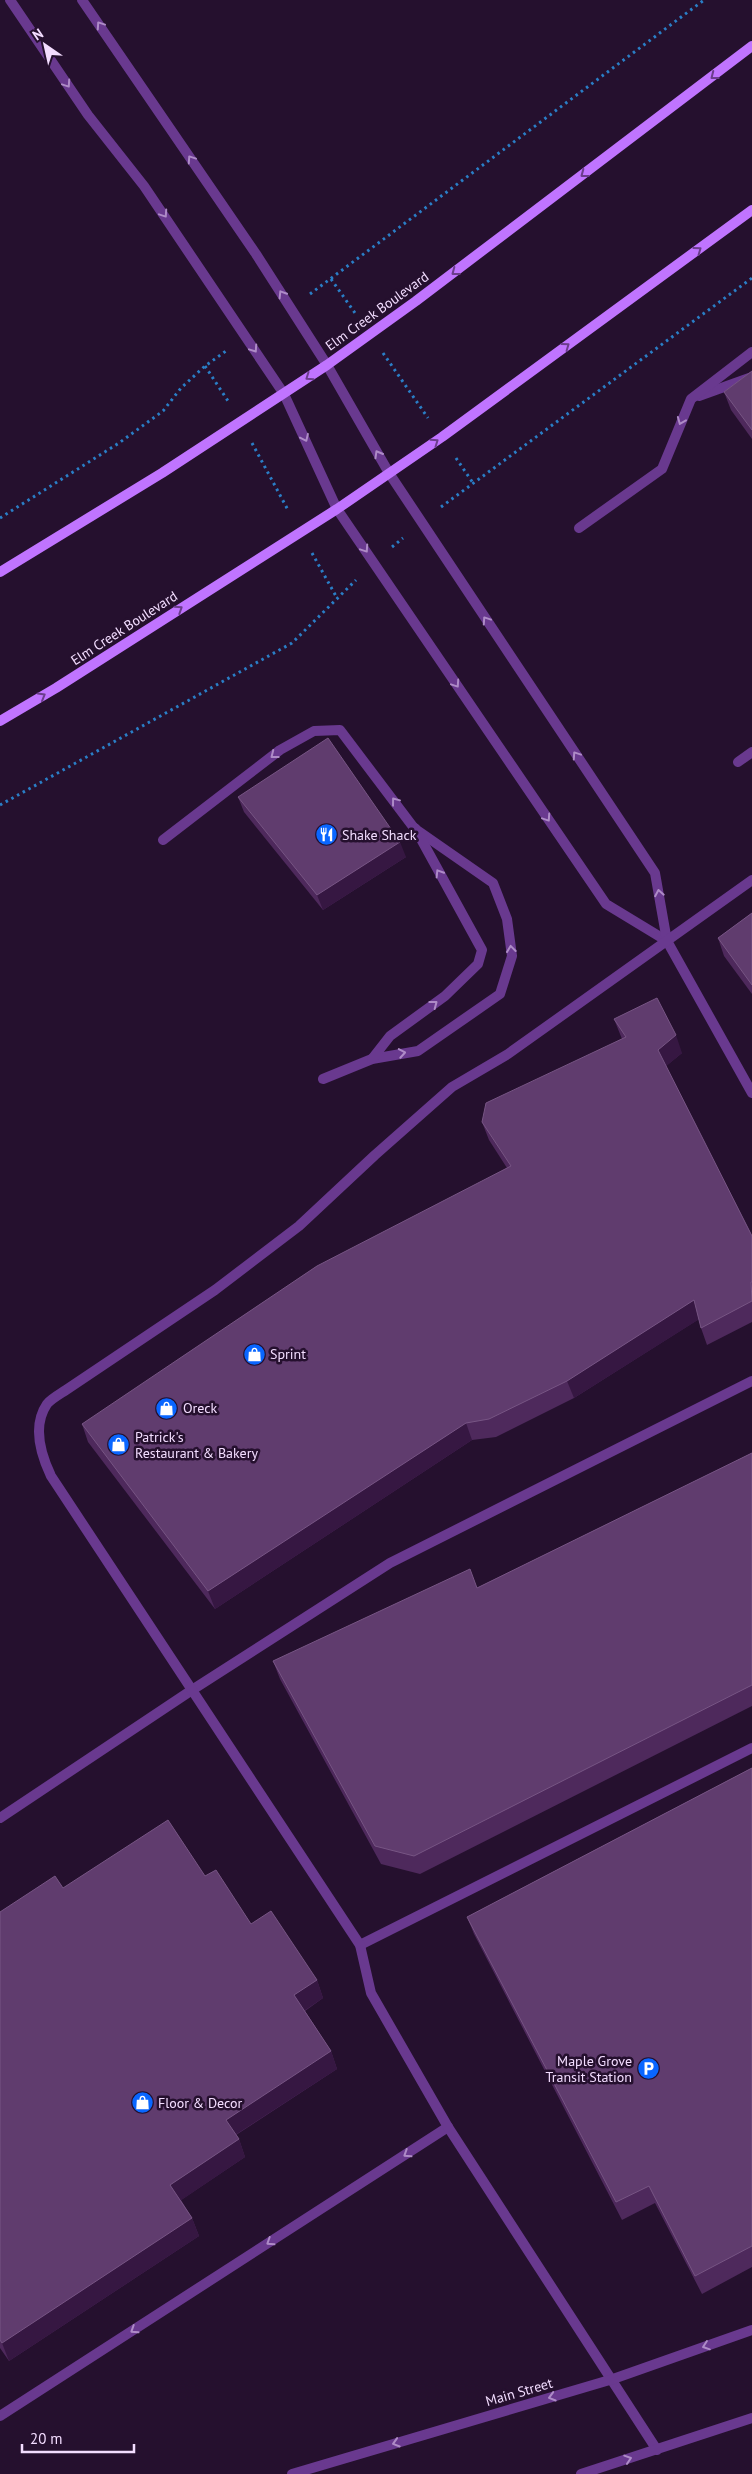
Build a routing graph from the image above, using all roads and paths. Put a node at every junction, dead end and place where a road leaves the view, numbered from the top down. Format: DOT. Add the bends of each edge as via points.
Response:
graph roads {
  1 [pos="10,0"];
  2 [pos="82,0"];
  3 [pos="704,0"];
  4 [pos="752,46"];
  5 [pos="752,210"];
  6 [pos="370,334"];
  7 [pos="752,352"];
  8 [pos="327,365"];
  9 [pos="752,377"];
  10 [pos="284,394"];
  11 [pos="690,399"];
  12 [pos="241,422"];
  13 [pos="442,437"];
  14 [pos="389,473"];
  15 [pos="474,483"];
  16 [pos="337,509"];
  17 [pos="0,518"];
  18 [pos="579,528"];
  19 [pos="300,531"];
  20 [pos="0,572"];
  21 [pos="337,598"];
  22 [pos="0,721"];
  23 [pos="752,752"];
  24 [pos="738,762"];
  25 [pos="414,828"];
  26 [pos="163,840"];
  27 [pos="752,880"];
  28 [pos="667,941"];
  29 [pos="372,1059"];
  30 [pos="323,1079"];
  31 [pos="752,1094"];
  32 [pos="752,1381"];
  33 [pos="192,1690"];
  34 [pos="752,1748"];
  35 [pos="0,1818"];
  36 [pos="360,1945"];
  37 [pos="448,2127"];
  38 [pos="752,2330"];
  39 [pos="612,2379"];
  40 [pos="0,2416"];
  41 [pos="752,2418"];
  42 [pos="657,2450"];
  43 [pos="292,2474"];
  44 [pos="581,2474"];
  1 -- 10 [label="street, one-way" via="88,115 144,186"];
  8 -- 2 [label="street, one-way" via="256,254"];
  3 -- 6 [label="path" via="331,279"];
  4 -- 6 [label="main road, Elm Creek Boulevard, one-way"];
  13 -- 5 [label="main road, Elm Creek Boulevard, one-way"];
  6 -- 8 [label="main road, Elm Creek Boulevard"];
  6 -- 13 [label="path"];
  7 -- 11 [label="street"];
  8 -- 10 [label="main road, Elm Creek Boulevard, one-way"];
  14 -- 8 [label="street, one-way"];
  9 -- 11 [label="street"];
  10 -- 12 [label="main road, Elm Creek Boulevard"];
  10 -- 16 [label="street, one-way"];
  11 -- 18 [label="street, one-way" via="662,469"];
  12 -- 17 [label="path" via="205,366 181,388 163,411 119,443"];
  12 -- 19 [label="path"];
  12 -- 20 [label="main road, Elm Creek Boulevard"];
  14 -- 13 [label="main road, Elm Creek Boulevard, one-way"];
  13 -- 15 [label="path"];
  14 -- 16 [label="main road, Elm Creek Boulevard"];
  28 -- 14 [label="street, one-way" via="655,873"];
  16 -- 19 [label="main road, Elm Creek Boulevard"];
  16 -- 28 [label="street, one-way" via="606,904"];
  19 -- 21 [label="path"];
  22 -- 19 [label="main road, Elm Creek Boulevard, one-way"];
  23 -- 24 [label="street"];
  25 -- 26 [label="street, one-way" via="340,730 314,731 280,750"];
  29 -- 25 [label="street, one-way" via="390,1036 445,996 478,964 482,950"];
  29 -- 25 [label="street, one-way" via="418,1051 500,994 512,956 507,919 493,883"];
  27 -- 28 [label="street"];
  28 -- 31 [label="street"];
  28 -- 33 [label="street" via="508,1054 452,1087 299,1226 215,1290 47,1404 40,1422 39,1442 51,1476"];
  29 -- 30 [label="street"];
  32 -- 33 [label="street" via="390,1563"];
  33 -- 35 [label="street"];
  33 -- 36 [label="street"];
  34 -- 36 [label="street"];
  36 -- 37 [label="street" via="371,1993"];
  37 -- 39 [label="street"];
  37 -- 40 [label="street, one-way"];
  38 -- 39 [label="street, Main Street, one-way"];
  39 -- 42 [label="street"];
  39 -- 43 [label="street, Main Street, one-way"];
  41 -- 42 [label="street"];
  44 -- 42 [label="street, one-way"];
}
